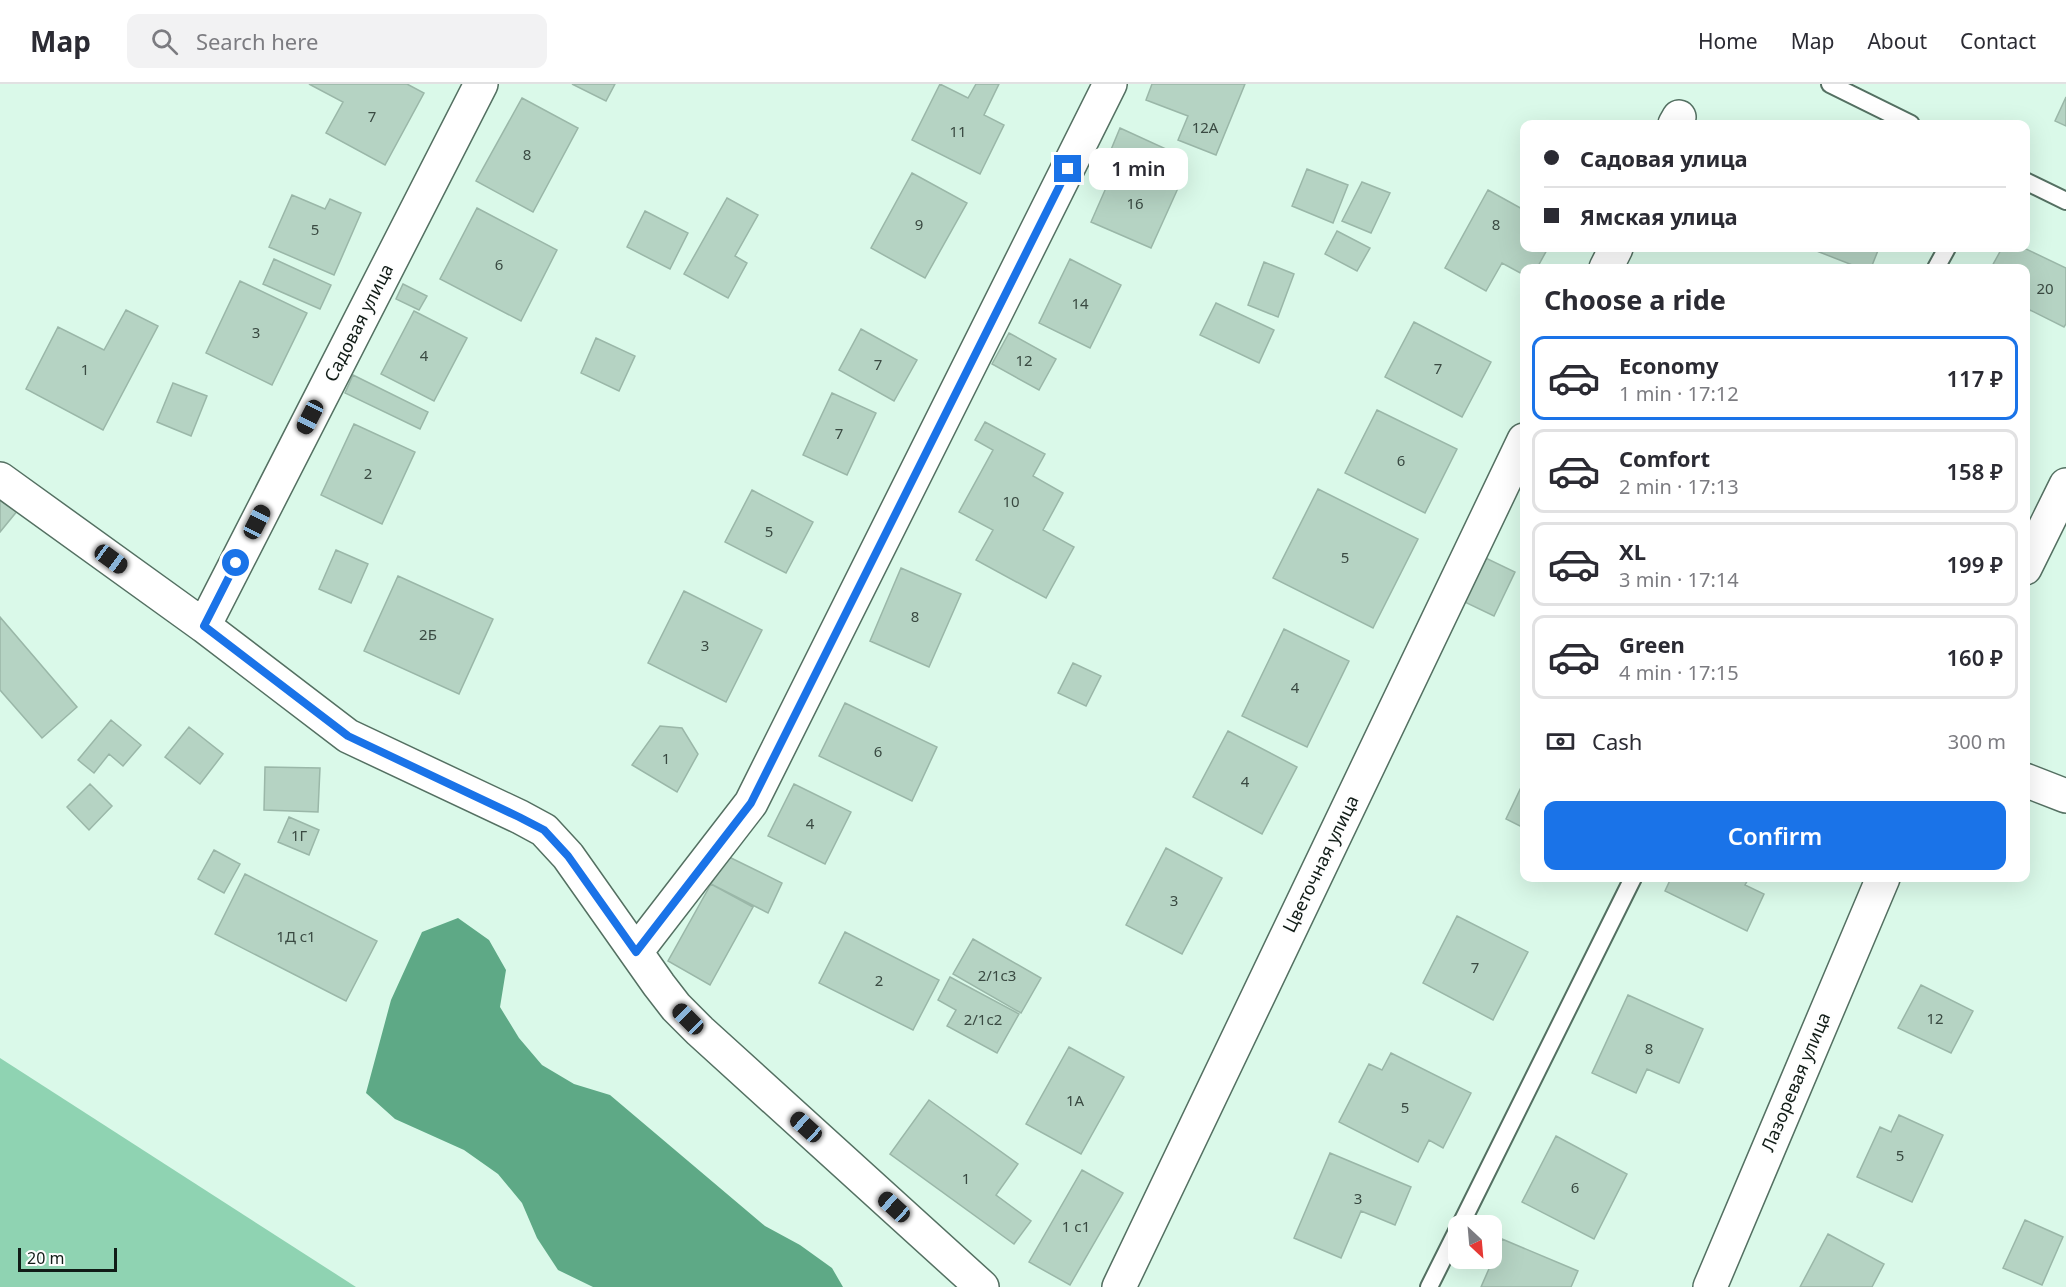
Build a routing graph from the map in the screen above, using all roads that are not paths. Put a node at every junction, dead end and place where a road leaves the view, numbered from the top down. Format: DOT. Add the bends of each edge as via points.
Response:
graph roads {
  1 [pos="481,84"];
  2 [pos="1110,84"];
  3 [pos="1830,84"];
  4 [pos="1903,120"];
  5 [pos="2030,183"];
  6 [pos="2066,201"];
  7 [pos="1520,448"];
  8 [pos="0,479"];
  9 [pos="2066,485"];
  10 [pos="2030,558"];
  11 [pos="204,626"];
  12 [pos="2030,782"];
  13 [pos="2066,796"];
  14 [pos="1631,882"];
  15 [pos="1881,882"];
  16 [pos="636,952"];
  17 [pos="1465,1215"];
  18 [pos="1448,1249"];
  19 [pos="982,1287"];
  20 [pos="1119,1287"];
  21 [pos="1429,1287"];
  22 [pos="1710,1287"];
  1 -- 11 [label="street, Садовая улица"];
  2 -- 16 [label="street" via="751,803"];
  3 -- 4 [label="lane"];
  5 -- 6 [label="lane"];
  7 -- 20 [label="street, Цветочная улица"];
  8 -- 11 [label="street"];
  9 -- 10 [label="street"];
  11 -- 16 [label="street" via="348,736 544,830 568,856"];
  12 -- 13 [label="street"];
  14 -- 17 [label="lane"];
  15 -- 22 [label="street, Лазоревая улица"];
  16 -- 19 [label="street" via="676,1007 700,1031"];
  18 -- 21 [label="lane"];
}
